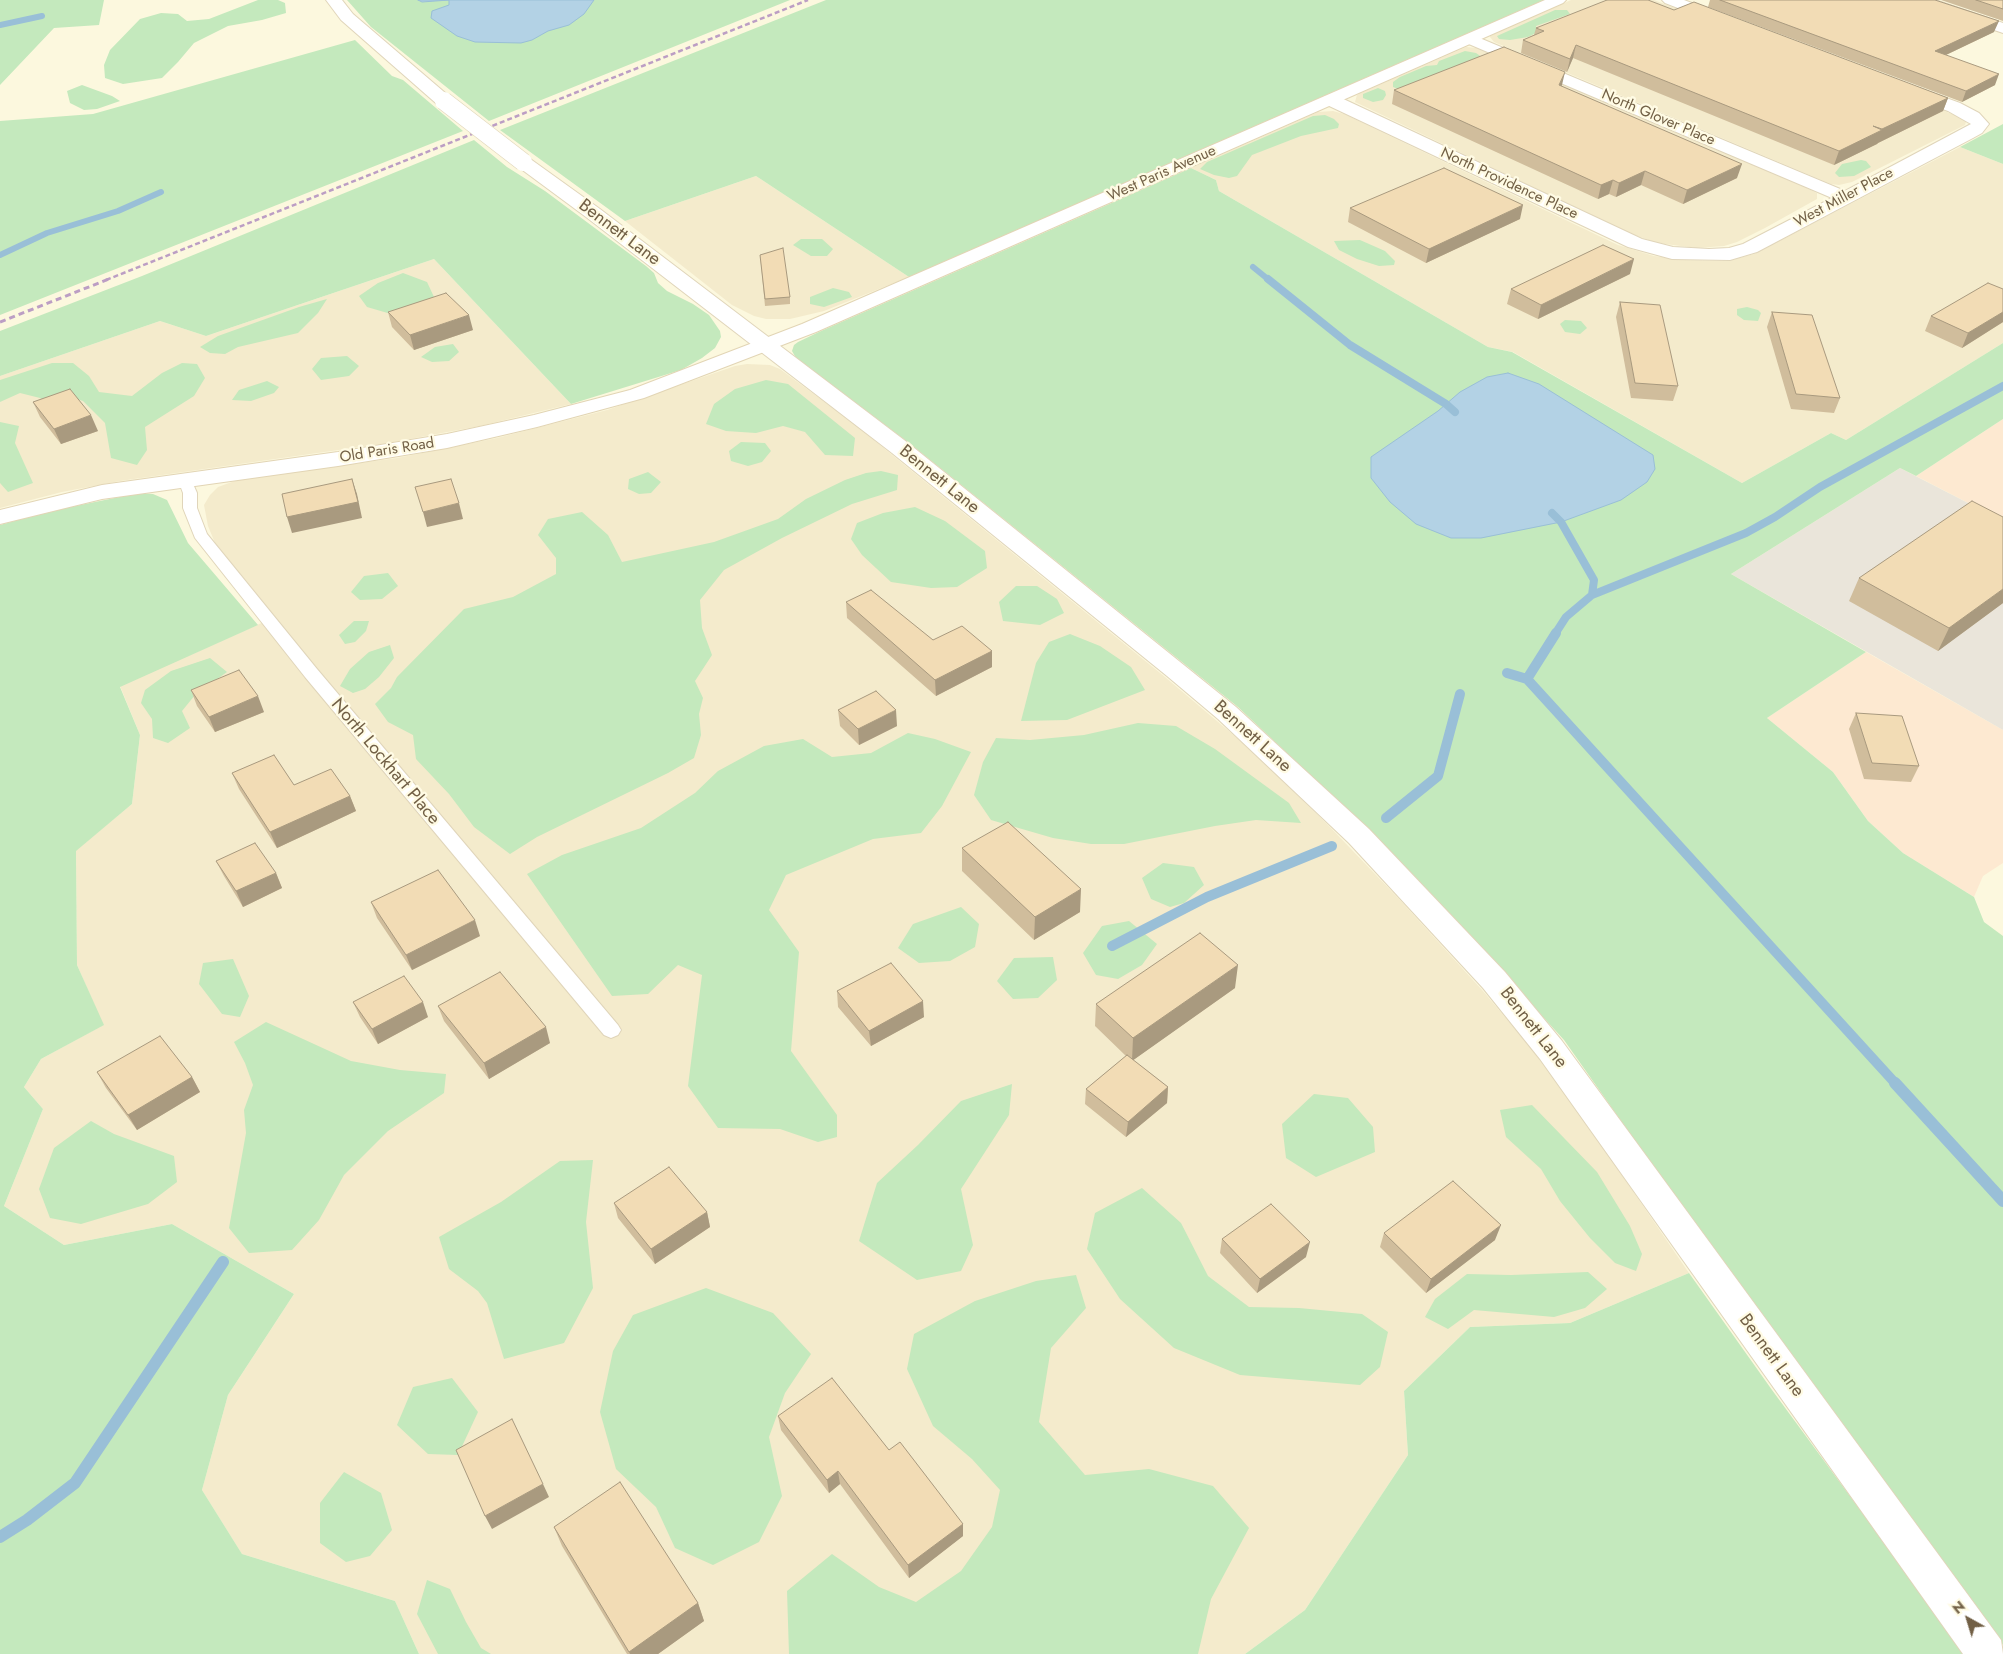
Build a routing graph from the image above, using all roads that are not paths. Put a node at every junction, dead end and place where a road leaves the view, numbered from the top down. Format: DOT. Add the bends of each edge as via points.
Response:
graph roads {
  1 [pos="334,0"];
  2 [pos="1558,0"];
  3 [pos="1670,0"];
  4 [pos="1920,0"];
  5 [pos="1734,24"];
  6 [pos="2003,28"];
  7 [pos="1470,39"];
  8 [pos="1899,87"];
  9 [pos="1331,100"];
  10 [pos="1845,197"];
  11 [pos="1692,255"];
  12 [pos="766,346"];
  13 [pos="185,480"];
  14 [pos="0,517"];
  15 [pos="611,1030"];
  16 [pos="1988,1654"];
  1 -- 12 [label="street, Bennett Lane, bridge" via="347,17 444,101"];
  2 -- 7 [label="street, West Paris Avenue"];
  3 -- 5 [label="street"];
  4 -- 6 [label="street"];
  7 -- 9 [label="street, West Paris Avenue"];
  7 -- 10 [label="street, North Glover Place"];
  8 -- 10 [label="street, West Miller Place" via="1973,117 1980,124"];
  9 -- 11 [label="street, North Providence Place" via="1614,234 1652,249"];
  9 -- 12 [label="street, West Paris Avenue"];
  10 -- 11 [label="street, West Miller Place" via="1750,248 1730,254"];
  12 -- 13 [label="street, Old Paris Road" via="637,394 481,434 402,450"];
  12 -- 16 [label="street, Bennett Lane" via="907,454 1227,713 1359,836 1438,919 1494,980 1551,1050"];
  13 -- 14 [label="street, Old Paris Road" via="102,492"];
  13 -- 15 [label="lane, North Lockhart Place" via="190,492 190,508 200,535 311,673"];
}
